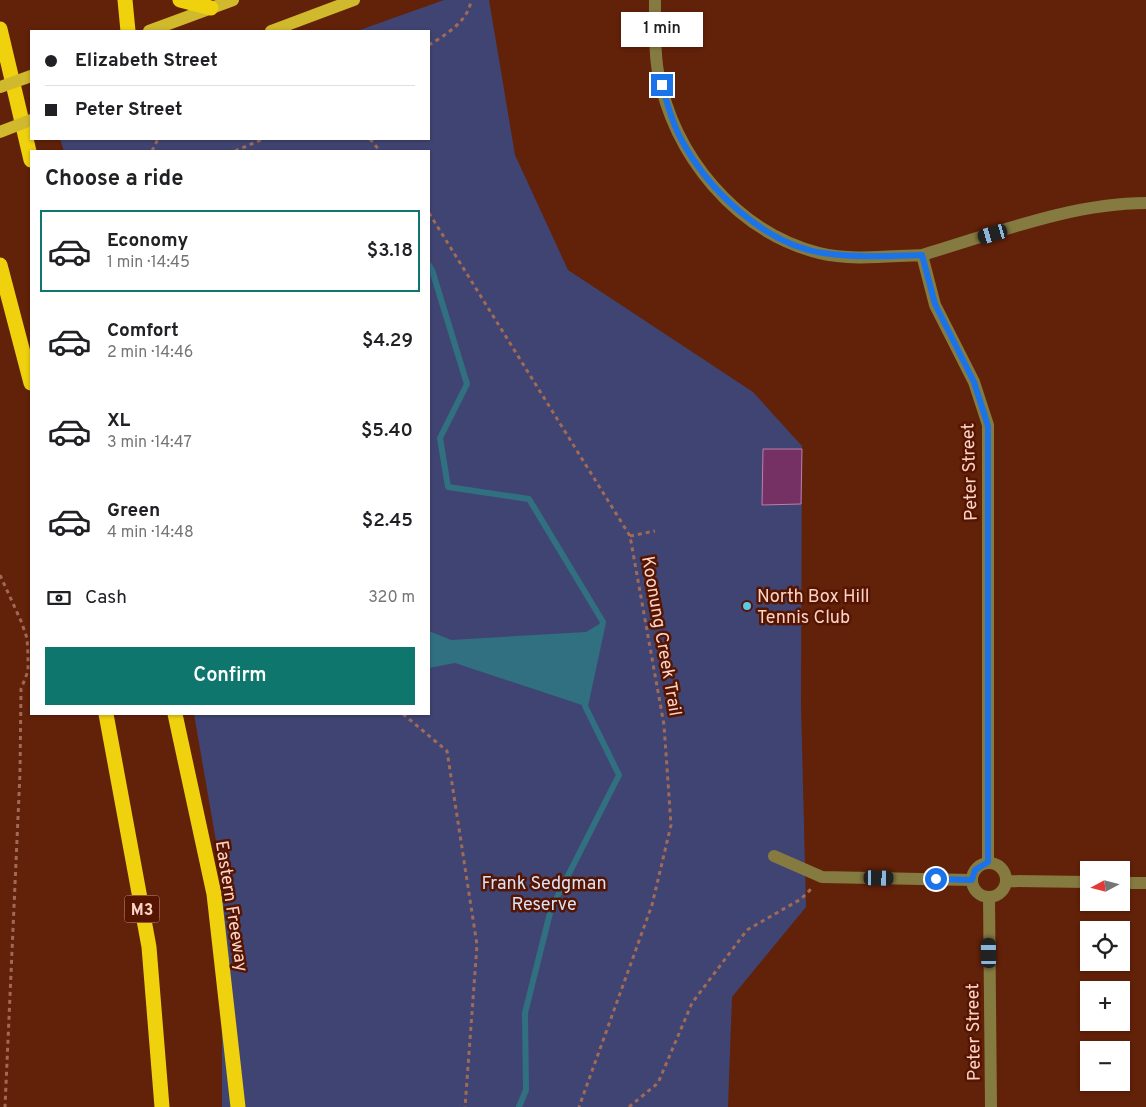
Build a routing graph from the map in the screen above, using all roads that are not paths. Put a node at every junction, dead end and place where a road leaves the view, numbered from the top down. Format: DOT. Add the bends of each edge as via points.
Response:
graph roads {
  1 [pos="125,0"];
  2 [pos="180,0"];
  3 [pos="234,0"];
  4 [pos="354,0"];
  5 [pos="655,0"];
  6 [pos="211,8"];
  7 [pos="0,29"];
  8 [pos="128,30"];
  9 [pos="152,30"];
  10 [pos="274,30"];
  11 [pos="30,76"];
  12 [pos="0,87"];
  13 [pos="30,120"];
  14 [pos="0,132"];
  15 [pos="30,156"];
  16 [pos="1146,203"];
  17 [pos="922,255"];
  18 [pos="0,265"];
  19 [pos="30,379"];
  20 [pos="106,715"];
  21 [pos="175,715"];
  22 [pos="774,856"];
  23 [pos="988,862"];
  24 [pos="972,880"];
  25 [pos="1006,880"];
  26 [pos="1080,882"];
  27 [pos="1130,883"];
  28 [pos="1146,883"];
  29 [pos="989,897"];
  30 [pos="162,1107"];
  31 [pos="238,1107"];
  32 [pos="991,1107"];
  1 -- 8 [label="highway"];
  2 -- 6 [label="highway"];
  3 -- 6 [label="main road"];
  4 -- 10 [label="main road"];
  5 -- 17 [label="street" via="658,72 665,98 680,138 716,192 767,230 821,253 864,258"];
  6 -- 9 [label="main road"];
  7 -- 15 [label="highway"];
  11 -- 12 [label="main road, bridge"];
  13 -- 14 [label="main road, bridge"];
  16 -- 17 [label="street" via="1113,203 1082,208"];
  17 -- 23 [label="street, Peter Street" via="935,304 974,382 988,426"];
  18 -- 19 [label="highway"];
  20 -- 30 [label="highway, M3" via="149,947"];
  21 -- 31 [label="highway, Eastern Freeway" via="214,894"];
  22 -- 24 [label="street" via="822,877"];
  23 -- 24 [label="street" via="975,870"];
  23 -- 25 [label="street" via="1003,869"];
  24 -- 29 [label="street" via="979,894"];
  25 -- 26 [label="street"];
  25 -- 29 [label="street" via="999,894"];
  27 -- 28 [label="street"];
  29 -- 32 [label="street, Peter Street"];
}
